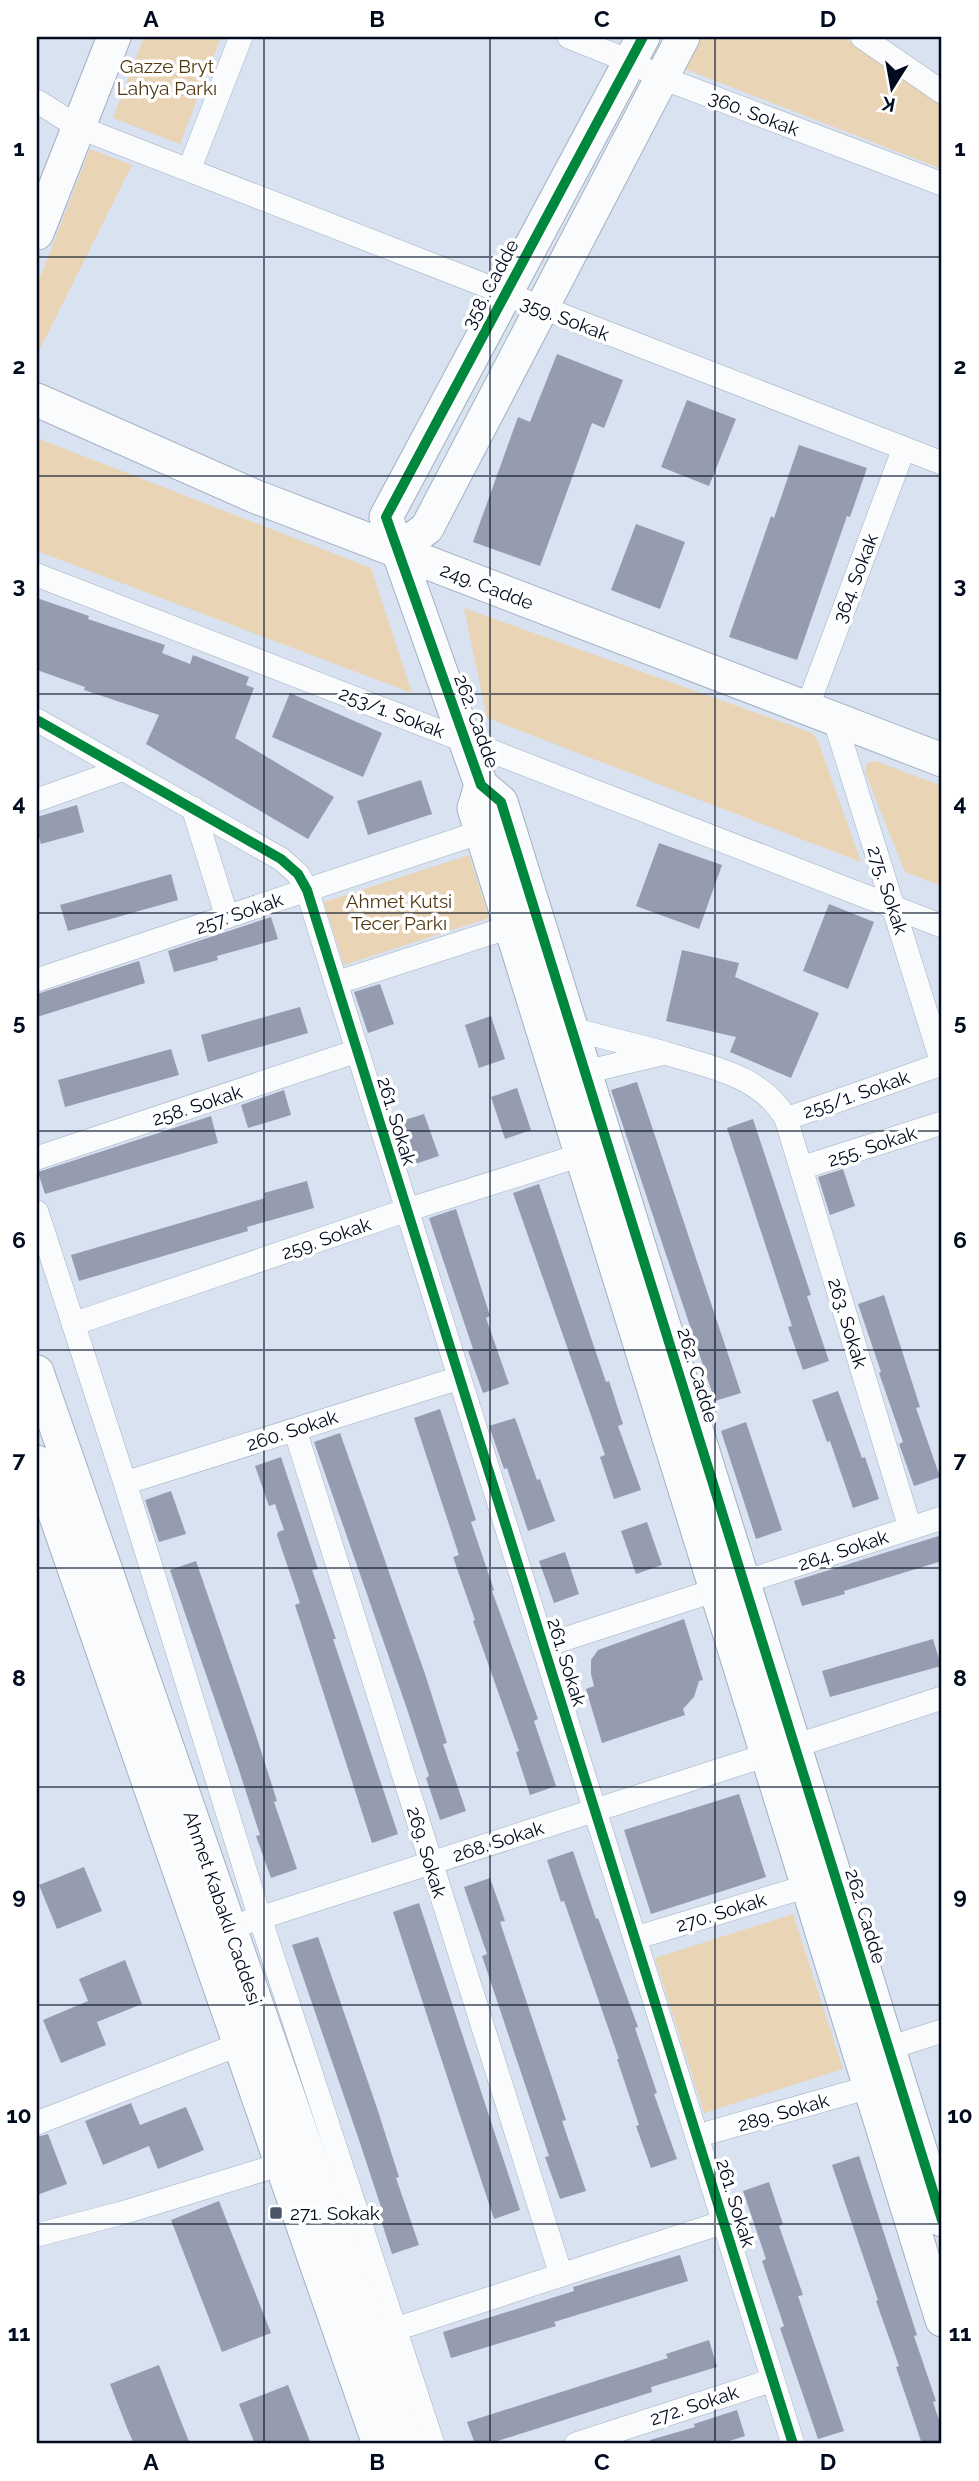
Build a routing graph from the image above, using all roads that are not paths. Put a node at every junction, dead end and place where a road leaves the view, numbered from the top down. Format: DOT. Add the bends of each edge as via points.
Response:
graph roads {
  1 [pos="114,37"];
  2 [pos="241,37"];
  3 [pos="569,37"];
  4 [pos="683,37"];
  5 [pos="862,37"];
  6 [pos="636,49"];
  7 [pos="660,78"];
  8 [pos="942,92"];
  9 [pos="37,101"];
  10 [pos="78,127"];
  11 [pos="189,170"];
  12 [pos="942,184"];
  13 [pos="37,233"];
  14 [pos="505,294"];
  15 [pos="541,308"];
  16 [pos="37,400"];
  17 [pos="904,448"];
  18 [pos="942,463"];
  19 [pos="397,551"];
  20 [pos="37,575"];
  21 [pos="820,713"];
  22 [pos="37,720"];
  23 [pos="465,741"];
  24 [pos="942,760"];
  25 [pos="124,769"];
  26 [pos="481,785"];
  27 [pos="37,800"];
  28 [pos="193,808"];
  29 [pos="481,832"];
  30 [pos="307,890"];
  31 [pos="894,908"];
  32 [pos="227,917"];
  33 [pos="942,926"];
  34 [pos="510,927"];
  35 [pos="37,981"];
  36 [pos="336,983"];
  37 [pos="572,1028"];
  38 [pos="357,1051"];
  39 [pos="665,1053"];
  40 [pos="942,1063"];
  41 [pos="585,1072"];
  42 [pos="786,1119"];
  43 [pos="942,1123"];
  44 [pos="581,1155"];
  45 [pos="37,1158"];
  46 [pos="801,1168"];
  47 [pos="407,1210"];
  48 [pos="37,1212"];
  49 [pos="73,1324"];
  50 [pos="37,1372"];
  51 [pos="459,1378"];
  52 [pos="295,1430"];
  53 [pos="37,1462"];
  54 [pos="125,1483"];
  55 [pos="942,1518"];
  56 [pos="910,1528"];
  57 [pos="730,1586"];
  58 [pos="543,1646"];
  59 [pos="942,1698"];
  60 [pos="781,1750"];
  61 [pos="595,1810"];
  62 [pos="431,1863"];
  63 [pos="808,1886"];
  64 [pos="245,1923"];
  65 [pos="635,1938"];
  66 [pos="942,2031"];
  67 [pos="240,2044"];
  68 [pos="889,2048"];
  69 [pos="870,2087"];
  70 [pos="37,2123"];
  71 [pos="697,2136"];
  72 [pos="282,2164"];
  73 [pos="942,2220"];
  74 [pos="724,2222"];
  75 [pos="37,2235"];
  76 [pos="561,2275"];
  77 [pos="942,2320"];
  78 [pos="396,2329"];
  79 [pos="773,2380"];
  80 [pos="379,2444"];
  81 [pos="409,2444"];
  82 [pos="433,2444"];
  83 [pos="576,2444"];
  84 [pos="793,2444"];
  1 -- 10 [label="street"];
  2 -- 11 [label="street"];
  3 -- 6 [label="street, 360. Sokak"];
  4 -- 7 [label="street"];
  5 -- 8 [label="street"];
  6 -- 7 [label="street, 360. Sokak"];
  6 -- 14 [label="street, 358. Cadde"];
  7 -- 12 [label="street, 360. Sokak"];
  7 -- 15 [label="street"];
  9 -- 10 [label="street, 359. Sokak"];
  10 -- 11 [label="street, 359. Sokak"];
  10 -- 13 [label="street"];
  11 -- 14 [label="street, 359. Sokak"];
  14 -- 15 [label="street, 359. Sokak"];
  14 -- 19 [label="street, 358. Cadde" via="386,517"];
  15 -- 17 [label="street, 359. Sokak"];
  15 -- 19 [label="street" via="427,528"];
  16 -- 19 [label="street, 249. Cadde" via="254,496"];
  17 -- 18 [label="street, 359. Sokak"];
  17 -- 21 [label="street, 364. Sokak"];
  19 -- 21 [label="street, 249. Cadde"];
  19 -- 23 [label="street, 262. Cadde"];
  20 -- 23 [label="street, 253/1. Sokak"];
  21 -- 24 [label="street, 249. Cadde"];
  21 -- 31 [label="street, 275. Sokak"];
  22 -- 25 [label="street"];
  23 -- 26 [label="street, 262. Cadde"];
  23 -- 31 [label="street, 253/1. Sokak"];
  25 -- 27 [label="street"];
  25 -- 28 [label="street"];
  26 -- 29 [label="street, 262. Cadde" via="474,808"];
  26 -- 37 [label="street, 262. Cadde" via="501,802"];
  28 -- 30 [label="street" via="281,859"];
  28 -- 32 [label="street"];
  29 -- 30 [label="street, 257. Sokak"];
  29 -- 34 [label="street, 262. Cadde"];
  30 -- 32 [label="street, 257. Sokak"];
  30 -- 36 [label="street, 261. Sokak"];
  31 -- 33 [label="street, 253/1. Sokak"];
  31 -- 40 [label="street, 275. Sokak"];
  32 -- 35 [label="street, 257. Sokak"];
  34 -- 36 [label="street"];
  34 -- 44 [label="street, 262. Cadde"];
  36 -- 38 [label="street, 261. Sokak"];
  37 -- 39 [label="street, 255/1. Sokak"];
  37 -- 41 [label="street, 262. Cadde"];
  38 -- 45 [label="street, 258. Sokak"];
  38 -- 47 [label="street, 261. Sokak"];
  39 -- 41 [label="street"];
  39 -- 42 [label="street, 255/1. Sokak" via="753,1084 767,1093"];
  40 -- 42 [label="street, 255/1. Sokak"];
  41 -- 57 [label="street, 262. Cadde"];
  42 -- 46 [label="street, 263. Sokak"];
  43 -- 46 [label="street, 255. Sokak"];
  44 -- 47 [label="street, 259. Sokak"];
  44 -- 57 [label="street, 262. Cadde"];
  46 -- 56 [label="street, 263. Sokak"];
  47 -- 49 [label="street, 259. Sokak"];
  47 -- 51 [label="street, 261. Sokak"];
  48 -- 49 [label="street"];
  49 -- 54 [label="street"];
  50 -- 64 [label="street, Ahmet Kabaklı Caddesi"];
  51 -- 52 [label="street, 260. Sokak"];
  51 -- 58 [label="street, 261. Sokak"];
  52 -- 54 [label="street, 260. Sokak"];
  52 -- 62 [label="street, 269. Sokak"];
  53 -- 67 [label="street, Ahmet Kabaklı Caddesi"];
  54 -- 64 [label="street"];
  55 -- 56 [label="street, 264. Sokak"];
  56 -- 57 [label="street, 264. Sokak"];
  57 -- 58 [label="street, 264. Sokak"];
  57 -- 60 [label="street, 262. Cadde"];
  58 -- 61 [label="street, 261. Sokak"];
  59 -- 60 [label="street, 268. Sokak"];
  60 -- 61 [label="street, 268. Sokak"];
  60 -- 63 [label="street, 262. Cadde"];
  60 -- 68 [label="street, 262. Cadde"];
  61 -- 62 [label="street, 268. Sokak"];
  61 -- 65 [label="street, 261. Sokak"];
  62 -- 64 [label="street, 268. Sokak"];
  62 -- 76 [label="street, 269. Sokak"];
  63 -- 65 [label="street, 270. Sokak"];
  63 -- 69 [label="street, 262. Cadde"];
  64 -- 78 [label="street"];
  64 -- 81 [label="street, Ahmet Kabaklı Caddesi"];
  65 -- 71 [label="street, 261. Sokak"];
  66 -- 68 [label="street"];
  67 -- 70 [label="street"];
  67 -- 72 [label="street, Ahmet Kabaklı Caddesi"];
  68 -- 73 [label="street, 262. Cadde"];
  69 -- 71 [label="street, 289. Sokak"];
  69 -- 77 [label="street, 262. Cadde"];
  71 -- 74 [label="street, 261. Sokak"];
  72 -- 75 [label="street"];
  72 -- 80 [label="street, Ahmet Kabaklı Caddesi"];
  74 -- 76 [label="street"];
  74 -- 79 [label="street, 261. Sokak"];
  76 -- 78 [label="street"];
  78 -- 82 [label="street"];
  79 -- 83 [label="street, 272. Sokak"];
  79 -- 84 [label="street, 261. Sokak"];
}
